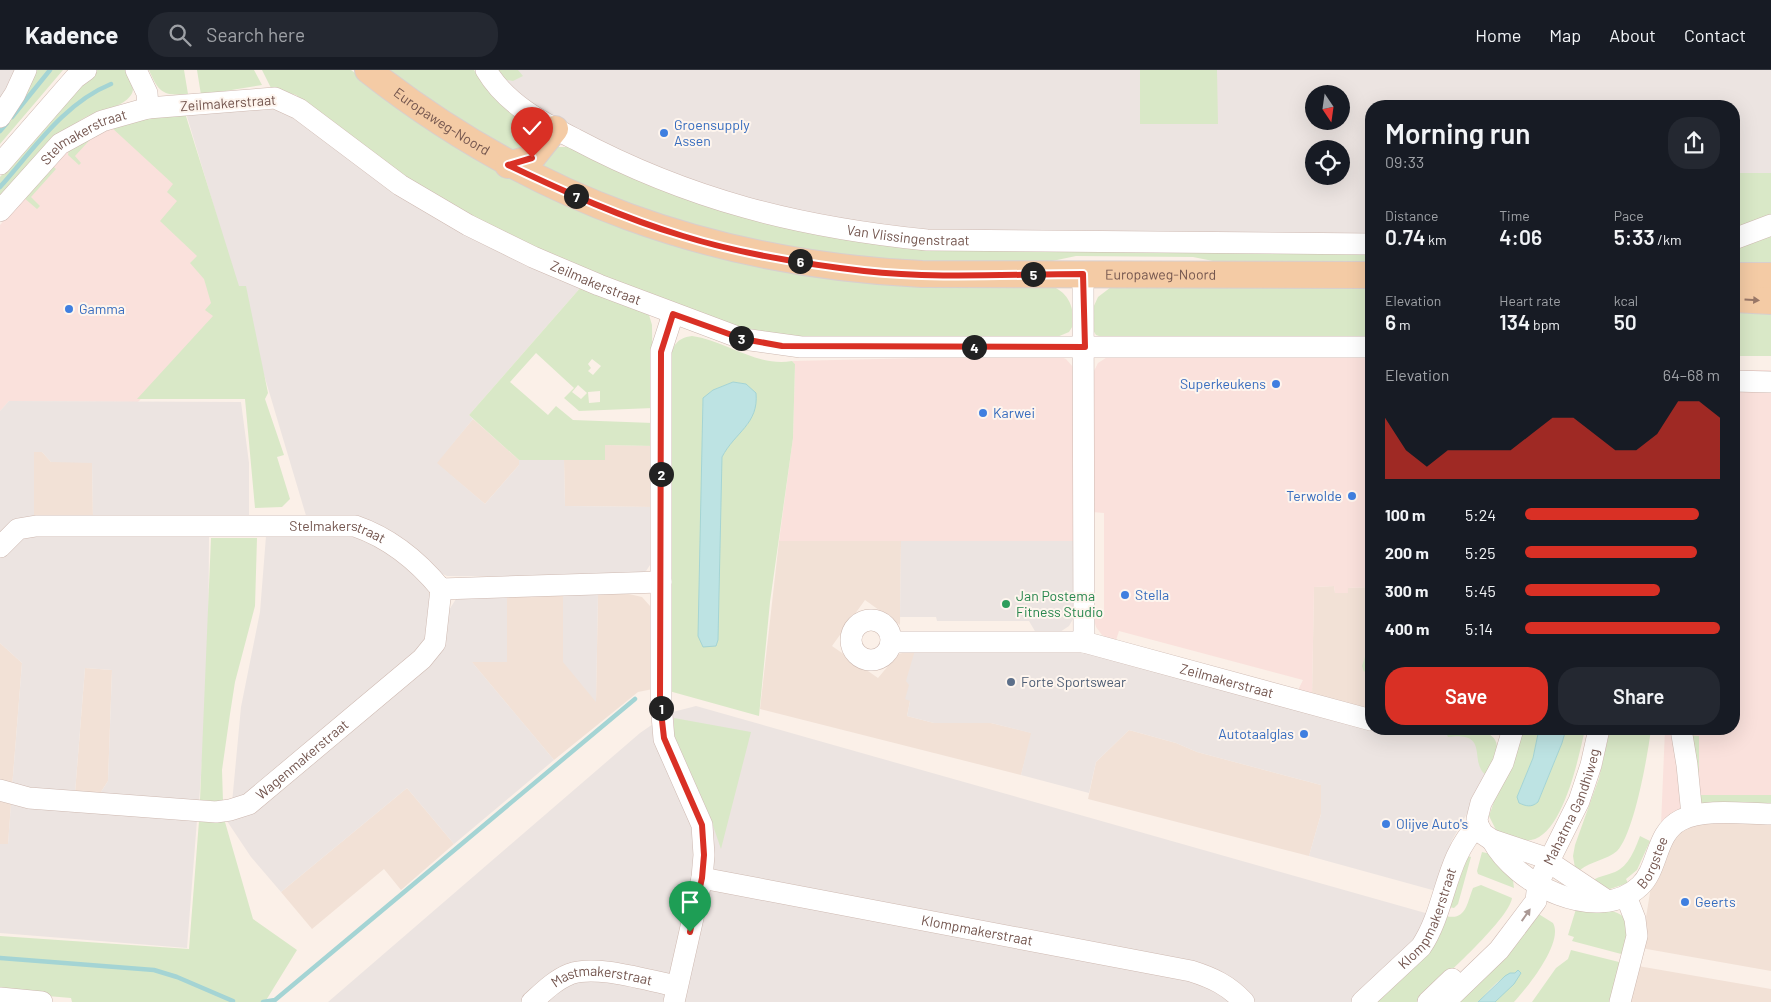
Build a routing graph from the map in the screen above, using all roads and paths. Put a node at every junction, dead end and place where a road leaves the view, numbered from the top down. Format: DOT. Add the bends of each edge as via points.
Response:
graph roads {
  1 [pos="26,70"];
  2 [pos="136,70"];
  3 [pos="368,70"];
  4 [pos="486,70"];
  5 [pos="80,73"];
  6 [pos="148,108"];
  7 [pos="0,117"];
  8 [pos="555,129"];
  9 [pos="0,164"];
  10 [pos="508,165"];
  11 [pos="0,211"];
  12 [pos="1771,225"];
  13 [pos="1740,237"];
  14 [pos="1365,244"];
  15 [pos="1083,274"];
  16 [pos="1365,275"];
  17 [pos="1740,276"];
  18 [pos="1771,276"];
  19 [pos="1740,299"];
  20 [pos="1771,301"];
  21 [pos="673,314"];
  22 [pos="1085,347"];
  23 [pos="1365,347"];
  24 [pos="1740,381"];
  25 [pos="1771,382"];
  26 [pos="0,547"];
  27 [pos="661,582"];
  28 [pos="441,590"];
  29 [pos="891,642"];
  30 [pos="1084,642"];
  31 [pos="1365,718"];
  32 [pos="1511,735"];
  33 [pos="1597,735"];
  34 [pos="1681,735"];
  35 [pos="0,790"];
  36 [pos="1771,814"];
  37 [pos="1692,815"];
  38 [pos="1485,832"];
  39 [pos="1550,862"];
  40 [pos="702,878"];
  41 [pos="1538,883"];
  42 [pos="1616,898"];
  43 [pos="676,994"];
  44 [pos="0,998"];
  45 [pos="42,1002"];
  46 [pos="532,1002"];
  47 [pos="1244,1002"];
  48 [pos="1362,1002"];
  49 [pos="1428,1002"];
  50 [pos="1446,1002"];
  51 [pos="1620,1002"];
  1 -- 7 [label="street"];
  2 -- 6 [label="street" via="147,93"];
  3 -- 10 [label="main road, Europaweg-Noord" via="451,131"];
  4 -- 8 [label="street, Van Vlissingenstraat" via="502,91 525,111"];
  5 -- 9 [label="street"];
  6 -- 11 [label="street, Stelmakerstraat" via="116,116 69,138 50,154"];
  6 -- 21 [label="street, Zeilmakerstraat" via="282,99 400,185 468,225 541,260"];
  8 -- 10 [label="main road" via="532,158"];
  8 -- 14 [label="street, Van Vlissingenstraat" via="693,192 753,211 861,234 984,242"];
  10 -- 15 [label="main road, Europaweg-Noord" via="596,205 683,236 767,256 866,271"];
  12 -- 13 [label="street"];
  15 -- 16 [label="main road, Europaweg-Noord"];
  15 -- 22 [label="street"];
  17 -- 18 [label="main road"];
  19 -- 20 [label="main road, one-way"];
  21 -- 22 [label="street, Zeilmakerstraat" via="743,339 782,346"];
  21 -- 27 [label="street" via="661,352"];
  22 -- 23 [label="street, Zeilmakerstraat"];
  22 -- 30 [label="street"];
  24 -- 25 [label="street"];
  26 -- 28 [label="street, Stelmakerstraat" via="18,529 36,526 355,526 392,543"];
  27 -- 28 [label="street"];
  27 -- 40 [label="street" via="662,726 664,738 702,825"];
  28 -- 35 [label="street, Wagenmakerstraat" via="435,643 422,659 248,804 216,812 29,798"];
  29 -- 30 [label="street, Zeilmakerstraat"];
  30 -- 31 [label="street, Zeilmakerstraat"];
  32 -- 38 [label="street" via="1503,763 1477,818"];
  33 -- 39 [label="street, Mahatma Gandhiweg" via="1579,801"];
  34 -- 37 [label="street"];
  36 -- 37 [label="street"];
  37 -- 42 [label="street, Borgstee" via="1668,830 1646,879"];
  38 -- 39 [label="street"];
  38 -- 41 [label="street" via="1500,854"];
  38 -- 48 [label="street, Klompmakerstraat" via="1466,837 1458,851 1450,868 1437,919 1421,947"];
  39 -- 41 [label="street, Mahatma Gandhiweg"];
  39 -- 42 [label="street"];
  40 -- 43 [label="street"];
  40 -- 47 [label="street, Klompmakerstraat" via="1191,971 1216,979"];
  41 -- 42 [label="street" via="1583,902"];
  41 -- 49 [label="street, Mahatma Gandhiweg" via="1523,894 1499,929"];
  50 -- 41 [label="street, Mahatma Gandhiweg, one-way" via="1493,957 1518,926 1536,901"];
  42 -- 51 [label="street" via="1635,919 1637,936"];
  43 -- 46 [label="street, Mastmakerstraat" via="591,970 570,974 555,982"];
  44 -- 45 [label="street"];
}
